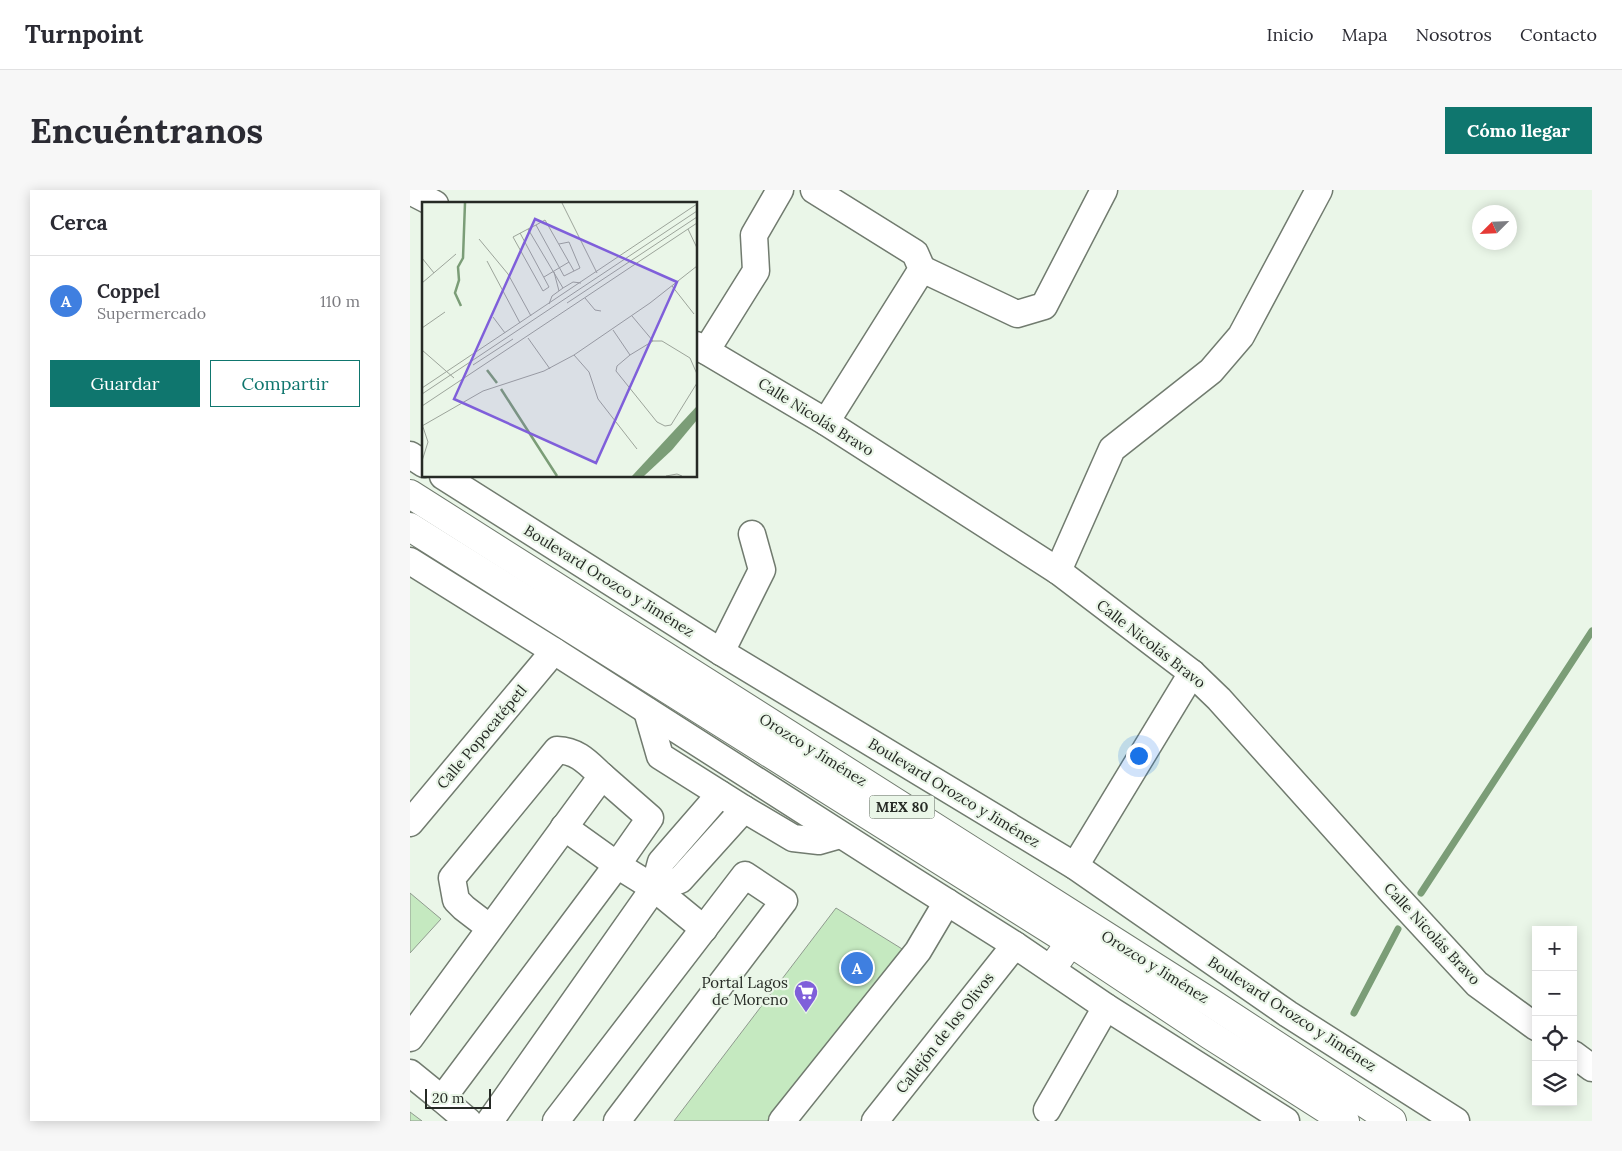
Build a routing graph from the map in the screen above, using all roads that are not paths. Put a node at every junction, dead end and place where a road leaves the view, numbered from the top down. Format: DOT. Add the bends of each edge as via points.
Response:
graph roads {
  1 [pos="450,190"];
  2 [pos="780,190"];
  3 [pos="814,190"];
  4 [pos="1104,190"];
  5 [pos="1319,190"];
  6 [pos="410,191"];
  7 [pos="431,202"];
  8 [pos="444,202"];
  9 [pos="922,269"];
  10 [pos="701,348"];
  11 [pos="826,422"];
  12 [pos="410,455"];
  13 [pos="422,463"];
  14 [pos="446,478"];
  15 [pos="410,494"];
  16 [pos="410,527"];
  17 [pos="752,534"];
  18 [pos="410,562"];
  19 [pos="1058,571"];
  20 [pos="554,651"];
  21 [pos="721,652"];
  22 [pos="1192,674"];
  23 [pos="647,711"];
  24 [pos="602,776"];
  25 [pos="720,794"];
  26 [pos="744,810"];
  27 [pos="410,823"];
  28 [pos="564,827"];
  29 [pos="840,835"];
  30 [pos="617,865"];
  31 [pos="1075,866"];
  32 [pos="654,888"];
  33 [pos="947,902"];
  34 [pos="490,928"];
  35 [pos="704,929"];
  36 [pos="1077,932"];
  37 [pos="1015,944"];
  38 [pos="1052,968"];
  39 [pos="1106,1007"];
  40 [pos="1532,1024"];
  41 [pos="410,1038"];
  42 [pos="1577,1057"];
  43 [pos="1592,1068"];
  44 [pos="410,1073"];
  45 [pos="442,1099"];
  46 [pos="1047,1110"];
  47 [pos="468,1121"];
  48 [pos="490,1121"];
  49 [pos="556,1121"];
  50 [pos="617,1121"];
  51 [pos="782,1121"];
  52 [pos="875,1121"];
  53 [pos="1286,1121"];
  54 [pos="1345,1121"];
  55 [pos="1392,1121"];
  56 [pos="1456,1121"];
  1 -- 8 [label="street"];
  2 -- 10 [label="street" via="754,236 756,271"];
  3 -- 9 [label="street" via="916,253"];
  4 -- 9 [label="street" via="1044,306 1017,314"];
  5 -- 19 [label="street" via="1241,336 1211,371 1112,449"];
  6 -- 7 [label="street"];
  9 -- 11 [label="street"];
  10 -- 11 [label="street, Calle Nicolás Bravo"];
  11 -- 19 [label="street, Calle Nicolás Bravo"];
  12 -- 13 [label="street"];
  14 -- 21 [label="street, Boulevard Orozco y Jiménez"];
  15 -- 36 [label="highway, Orozco y Jiménez / MEX 80"];
  16 -- 36 [label="highway, Orozco y Jiménez / MEX 80"];
  17 -- 21 [label="street" via="762,570"];
  18 -- 20 [label="street"];
  19 -- 22 [label="street, Calle Nicolás Bravo"];
  20 -- 23 [label="street"];
  20 -- 27 [label="street, Calle Popocatépetl"];
  21 -- 31 [label="street, Boulevard Orozco y Jiménez"];
  22 -- 31 [label="street"];
  22 -- 40 [label="street, Calle Nicolás Bravo" via="1219,699 1477,984"];
  23 -- 25 [label="street" via="660,756"];
  23 -- 29 [label="street"];
  24 -- 28 [label="street"];
  24 -- 30 [label="street" via="650,818"];
  24 -- 34 [label="street" via="583,758 568,750 557,750 452,878 456,900"];
  25 -- 26 [label="street"];
  25 -- 32 [label="street" via="661,862"];
  26 -- 29 [label="street" via="793,838 819,841"];
  26 -- 32 [label="street" via="680,880"];
  28 -- 30 [label="street"];
  28 -- 34 [label="street"];
  29 -- 33 [label="street"];
  30 -- 32 [label="street"];
  30 -- 45 [label="street"];
  31 -- 56 [label="street, Boulevard Orozco y Jiménez" via="1288,1014"];
  32 -- 35 [label="street"];
  32 -- 48 [label="street"];
  33 -- 37 [label="street"];
  33 -- 51 [label="street" via="918,950"];
  34 -- 41 [label="street"];
  35 -- 49 [label="street"];
  35 -- 50 [label="street" via="745,875 784,901"];
  36 -- 38 [label="highway"];
  36 -- 54 [label="highway, Orozco y Jiménez / MEX 80" via="1210,1035"];
  36 -- 55 [label="highway, Orozco y Jiménez / MEX 80"];
  37 -- 38 [label="street"];
  37 -- 52 [label="street, Callejón de los Olivos"];
  38 -- 39 [label="street"];
  39 -- 46 [label="street"];
  39 -- 53 [label="street"];
  42 -- 43 [label="street"];
  44 -- 45 [label="street"];
  45 -- 47 [label="street"];
}
